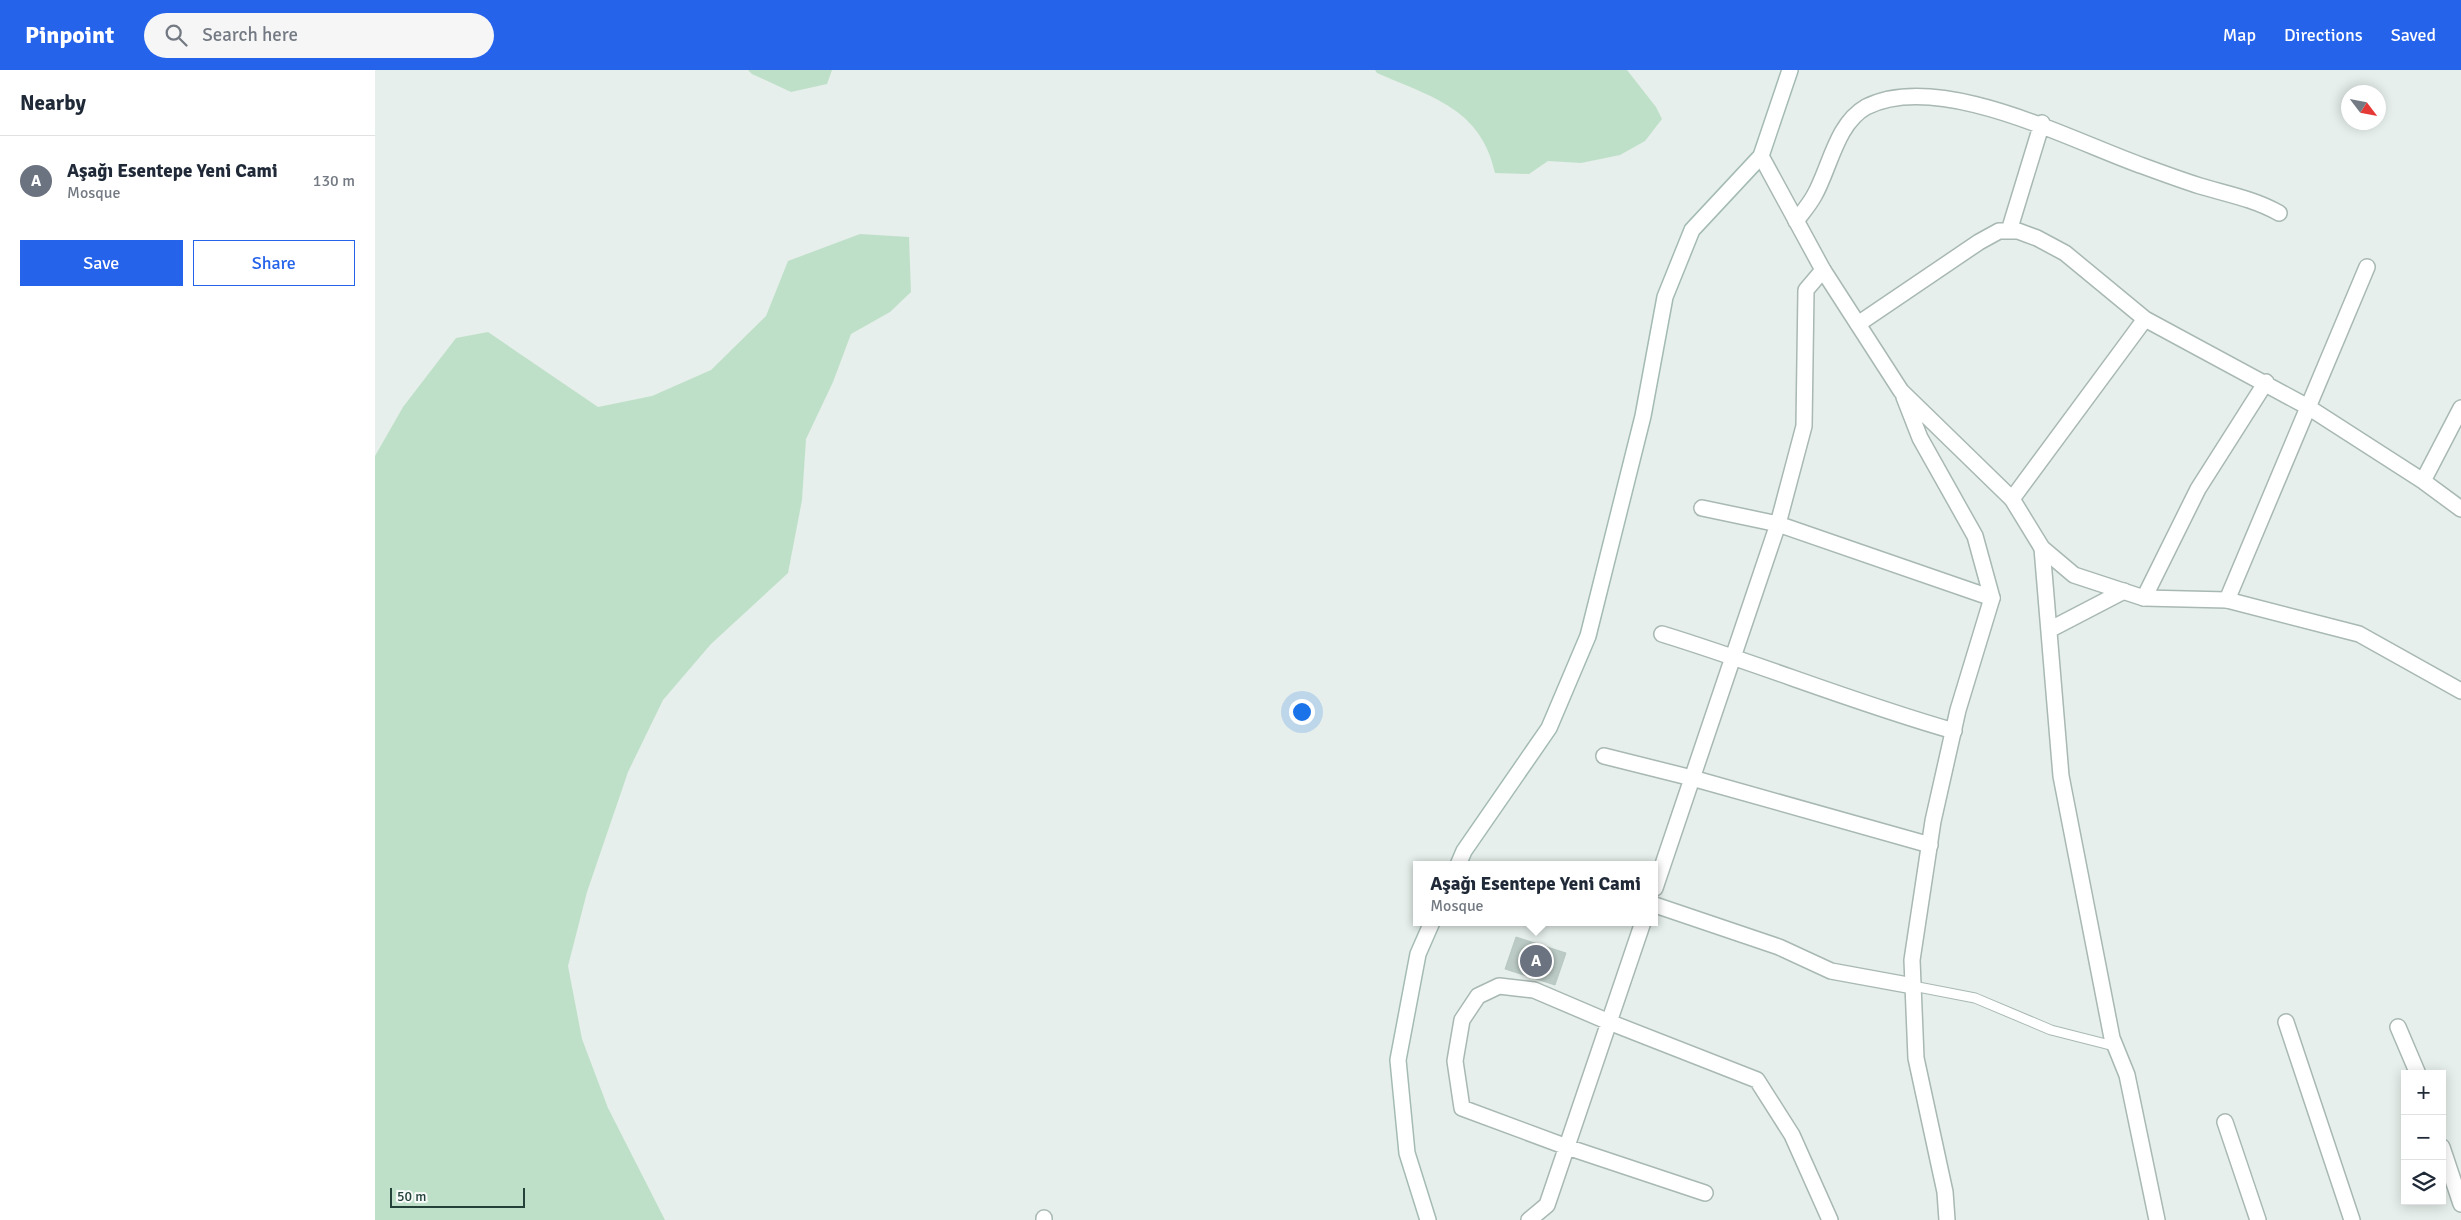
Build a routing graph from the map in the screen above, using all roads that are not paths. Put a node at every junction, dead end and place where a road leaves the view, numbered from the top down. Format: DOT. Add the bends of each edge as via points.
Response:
graph roads {
  1 [pos="1790,70"];
  2 [pos="2042,123"];
  3 [pos="1761,156"];
  4 [pos="2279,213"];
  5 [pos="1796,221"];
  6 [pos="2009,231"];
  7 [pos="2367,266"];
  8 [pos="1823,270"];
  9 [pos="2145,319"];
  10 [pos="1858,324"];
  11 [pos="2266,382"];
  12 [pos="1901,392"];
  13 [pos="2308,407"];
  14 [pos="2461,408"];
  15 [pos="2423,481"];
  16 [pos="2012,499"];
  17 [pos="1702,508"];
  18 [pos="2461,509"];
  19 [pos="1778,524"];
  20 [pos="2042,548"];
  21 [pos="2124,591"];
  22 [pos="1992,598"];
  23 [pos="2144,598"];
  24 [pos="2227,600"];
  25 [pos="2049,630"];
  26 [pos="1662,634"];
  27 [pos="1733,656"];
  28 [pos="2461,691"];
  29 [pos="1954,731"];
  30 [pos="1604,756"];
  31 [pos="1692,778"];
  32 [pos="1930,845"];
  33 [pos="1460,861"];
  34 [pos="1658,879"];
  35 [pos="1658,906"];
  36 [pos="1430,926"];
  37 [pos="1642,926"];
  38 [pos="1913,986"];
  39 [pos="1609,1022"];
  40 [pos="2286,1022"];
  41 [pos="2398,1027"];
  42 [pos="2115,1046"];
  43 [pos="2416,1070"];
  44 [pos="2225,1122"];
  45 [pos="1567,1147"];
  46 [pos="2446,1159"];
  47 [pos="1705,1193"];
  48 [pos="2461,1204"];
  49 [pos="1428,1220"];
  50 [pos="1529,1220"];
  51 [pos="1830,1220"];
  52 [pos="1947,1220"];
  53 [pos="2157,1220"];
  54 [pos="2258,1220"];
  55 [pos="2352,1220"];
  1 -- 3 [label="street"];
  2 -- 4 [label="street" via="2104,152 2264,205"];
  2 -- 5 [label="street" via="1999,107 1950,97 1893,97 1868,106 1854,115 1841,135 1813,198"];
  2 -- 6 [label="street"];
  3 -- 5 [label="street"];
  3 -- 33 [label="street" via="1692,230 1665,297 1643,416 1588,636 1549,728"];
  5 -- 8 [label="street"];
  6 -- 9 [label="street" via="2037,238 2065,252"];
  6 -- 10 [label="street" via="1999,231 1979,242"];
  7 -- 13 [label="street"];
  8 -- 10 [label="street"];
  8 -- 19 [label="street" via="1806,290 1803,426"];
  9 -- 11 [label="street"];
  9 -- 16 [label="street"];
  10 -- 12 [label="street"];
  11 -- 13 [label="street"];
  11 -- 23 [label="street" via="2198,489"];
  12 -- 16 [label="street"];
  12 -- 22 [label="street" via="1920,438 1975,536"];
  13 -- 15 [label="street"];
  13 -- 24 [label="street"];
  14 -- 15 [label="street"];
  15 -- 18 [label="street"];
  16 -- 20 [label="street"];
  17 -- 19 [label="street"];
  19 -- 22 [label="street"];
  19 -- 27 [label="street"];
  20 -- 21 [label="street" via="2074,575"];
  20 -- 25 [label="street"];
  21 -- 23 [label="street"];
  21 -- 25 [label="street"];
  22 -- 29 [label="street"];
  23 -- 24 [label="street"];
  24 -- 28 [label="street" via="2359,634"];
  25 -- 42 [label="street" via="2061,776"];
  26 -- 27 [label="street"];
  27 -- 29 [label="street" via="1891,713"];
  27 -- 31 [label="street"];
  29 -- 32 [label="street"];
  30 -- 31 [label="street"];
  31 -- 32 [label="street"];
  31 -- 34 [label="street"];
  32 -- 38 [label="street" via="1912,960"];
  35 -- 38 [label="street" via="1779,947 1831,971"];
  36 -- 49 [label="street" via="1418,954 1398,1060 1407,1153"];
  37 -- 39 [label="street"];
  38 -- 42 [label="lane" via="1975,998 2051,1030"];
  38 -- 52 [label="street" via="1916,1058 1945,1192"];
  39 -- 45 [label="street"];
  39 -- 45 [label="street" via="1535,990 1499,986 1478,996 1462,1020 1455,1061 1462,1108"];
  39 -- 51 [label="street" via="1757,1080 1792,1135"];
  40 -- 55 [label="street"];
  41 -- 43 [label="street"];
  42 -- 53 [label="street" via="2127,1075"];
  44 -- 54 [label="street"];
  45 -- 47 [label="street"];
  45 -- 50 [label="street" via="1547,1205"];
  46 -- 48 [label="street"];
}
